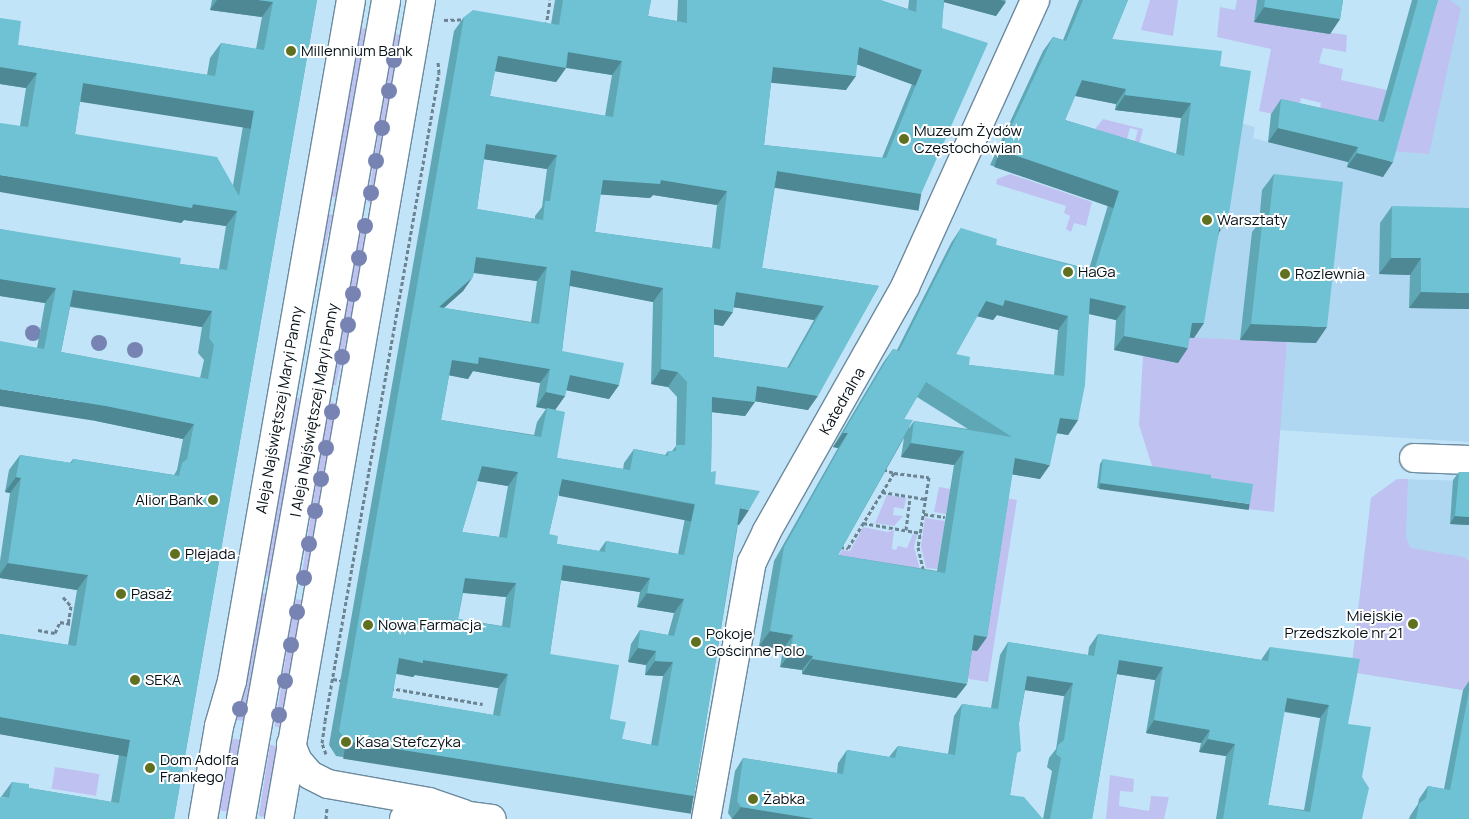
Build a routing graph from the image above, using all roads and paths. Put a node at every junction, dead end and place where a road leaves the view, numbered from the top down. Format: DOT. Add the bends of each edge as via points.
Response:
graph roads {
  1 [pos="351,0"];
  2 [pos="422,0"];
  3 [pos="550,0"];
  4 [pos="1036,0"];
  5 [pos="386,1"];
  6 [pos="472,20"];
  7 [pos="440,21"];
  8 [pos="542,30"];
  9 [pos="437,54"];
  10 [pos="1414,458"];
  11 [pos="1469,460"];
  12 [pos="883,469"];
  13 [pos="894,473"];
  14 [pos="882,492"];
  15 [pos="910,497"];
  16 [pos="926,499"];
  17 [pos="924,514"];
  18 [pos="945,517"];
  19 [pos="863,523"];
  20 [pos="906,530"];
  21 [pos="848,531"];
  22 [pos="921,533"];
  23 [pos="855,536"];
  24 [pos="834,552"];
  25 [pos="925,577"];
  26 [pos="64,596"];
  27 [pos="38,630"];
  28 [pos="333,679"];
  29 [pos="350,682"];
  30 [pos="386,688"];
  31 [pos="483,704"];
  32 [pos="291,744"];
  33 [pos="330,759"];
  34 [pos="479,817"];
  35 [pos="203,819"];
  36 [pos="241,819"];
  37 [pos="279,819"];
  38 [pos="404,819"];
  39 [pos="706,819"];
  1 -- 35 [label="street, Aleja Najświętszej Maryi Panny" via="233,671 219,726"];
  2 -- 32 [label="street"];
  3 -- 8 [label="path" via="547,23"];
  4 -- 39 [label="street, Katedralna" via="905,288 752,562"];
  5 -- 36 [label="street, I Aleja Najświętszej Maryi Panny"];
  6 -- 7 [label="path"];
  9 -- 28 [label="path" via="437,83"];
  10 -- 11 [label="street"];
  12 -- 13 [label="path"];
  13 -- 14 [label="path"];
  13 -- 16 [label="path" via="929,476"];
  14 -- 15 [label="path"];
  14 -- 19 [label="path"];
  15 -- 16 [label="path"];
  15 -- 20 [label="path"];
  16 -- 17 [label="path"];
  17 -- 18 [label="path"];
  17 -- 22 [label="path"];
  19 -- 20 [label="path"];
  19 -- 23 [label="path"];
  20 -- 22 [label="path"];
  21 -- 23 [label="path"];
  22 -- 25 [label="path" via="918,547"];
  23 -- 24 [label="path" via="848,548 836,547"];
  26 -- 27 [label="path" via="71,606 69,624 60,622 55,634"];
  28 -- 29 [label="path"];
  28 -- 33 [label="path" via="322,743"];
  30 -- 31 [label="path"];
  32 -- 34 [label="street" via="298,761 310,775 328,784 430,802"];
  32 -- 37 [label="street"];
  34 -- 38 [label="street" via="446,813"];
}
